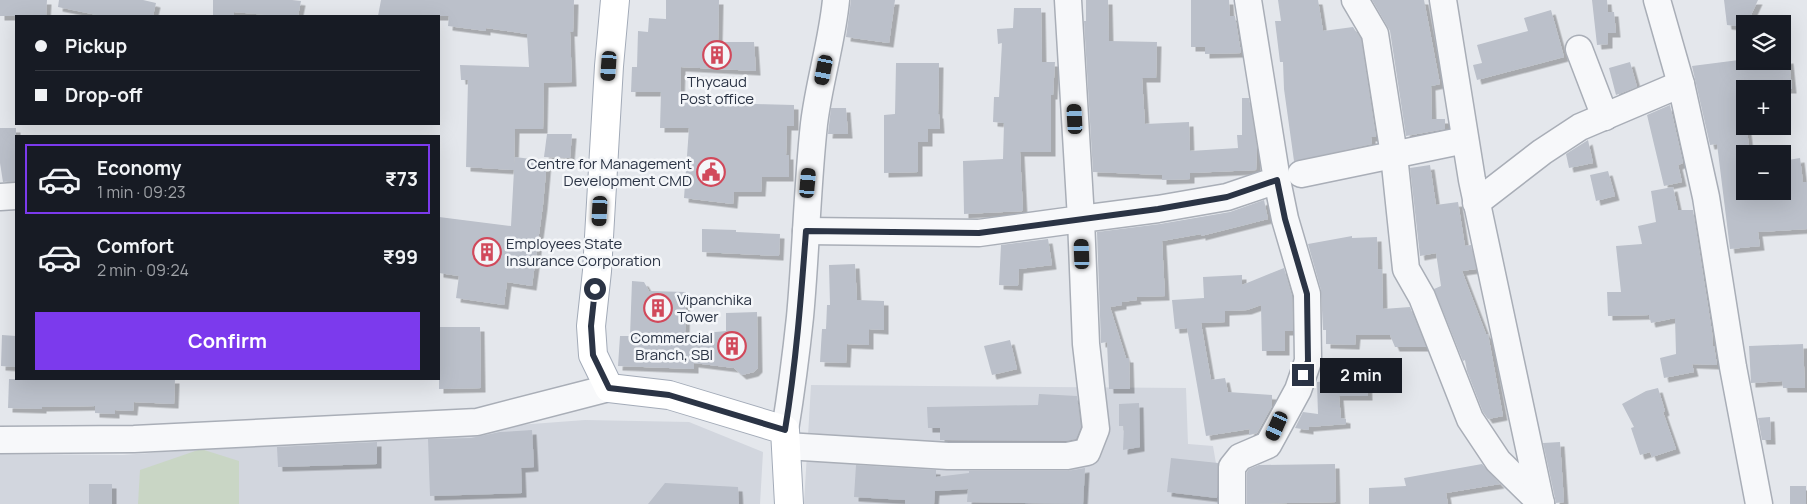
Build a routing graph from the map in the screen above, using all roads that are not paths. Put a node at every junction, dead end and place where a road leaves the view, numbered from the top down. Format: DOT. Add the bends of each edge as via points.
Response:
graph roads {
  1 [pos="615,0"];
  2 [pos="836,0"];
  3 [pos="1068,0"];
  4 [pos="1248,0"];
  5 [pos="1355,0"];
  6 [pos="1444,0"];
  7 [pos="1657,0"];
  8 [pos="1579,49"];
  9 [pos="1681,84"];
  10 [pos="1605,117"];
  11 [pos="1465,140"];
  12 [pos="1394,155"];
  13 [pos="1289,177"];
  14 [pos="15,196"];
  15 [pos="0,197"];
  16 [pos="1476,203"];
  17 [pos="1081,219"];
  18 [pos="806,231"];
  19 [pos="609,388"];
  20 [pos="785,438"];
  21 [pos="0,440"];
  22 [pos="1541,503"];
  23 [pos="789,504"];
  24 [pos="1232,504"];
  25 [pos="1759,504"];
  1 -- 19 [label="main road" via="591,326 593,355"];
  2 -- 18 [label="street" via="814,121"];
  3 -- 17 [label="street"];
  4 -- 13 [label="street"];
  5 -- 12 [label="street" via="1376,34"];
  6 -- 11 [label="street"];
  7 -- 9 [label="street"];
  8 -- 10 [label="street"];
  9 -- 10 [label="street"];
  9 -- 25 [label="street" via="1706,197"];
  10 -- 16 [label="street" via="1580,127 1542,152"];
  11 -- 12 [label="street"];
  11 -- 16 [label="street"];
  12 -- 13 [label="street"];
  12 -- 22 [label="street" via="1406,269 1422,297 1470,419 1498,461"];
  13 -- 17 [label="street" via="1227,197"];
  13 -- 24 [label="street" via="1285,219 1307,294 1308,361 1298,390 1268,445 1240,457 1232,467"];
  14 -- 15 [label="street"];
  16 -- 22 [label="street"];
  17 -- 18 [label="street" via="979,233"];
  17 -- 20 [label="street" via="1086,344 1096,429 1087,452 1067,456 948,456"];
  18 -- 20 [label="street" via="800,316"];
  19 -- 20 [label="main road" via="669,395"];
  19 -- 21 [label="street" via="477,422 134,439"];
  20 -- 23 [label="main road"];
}
